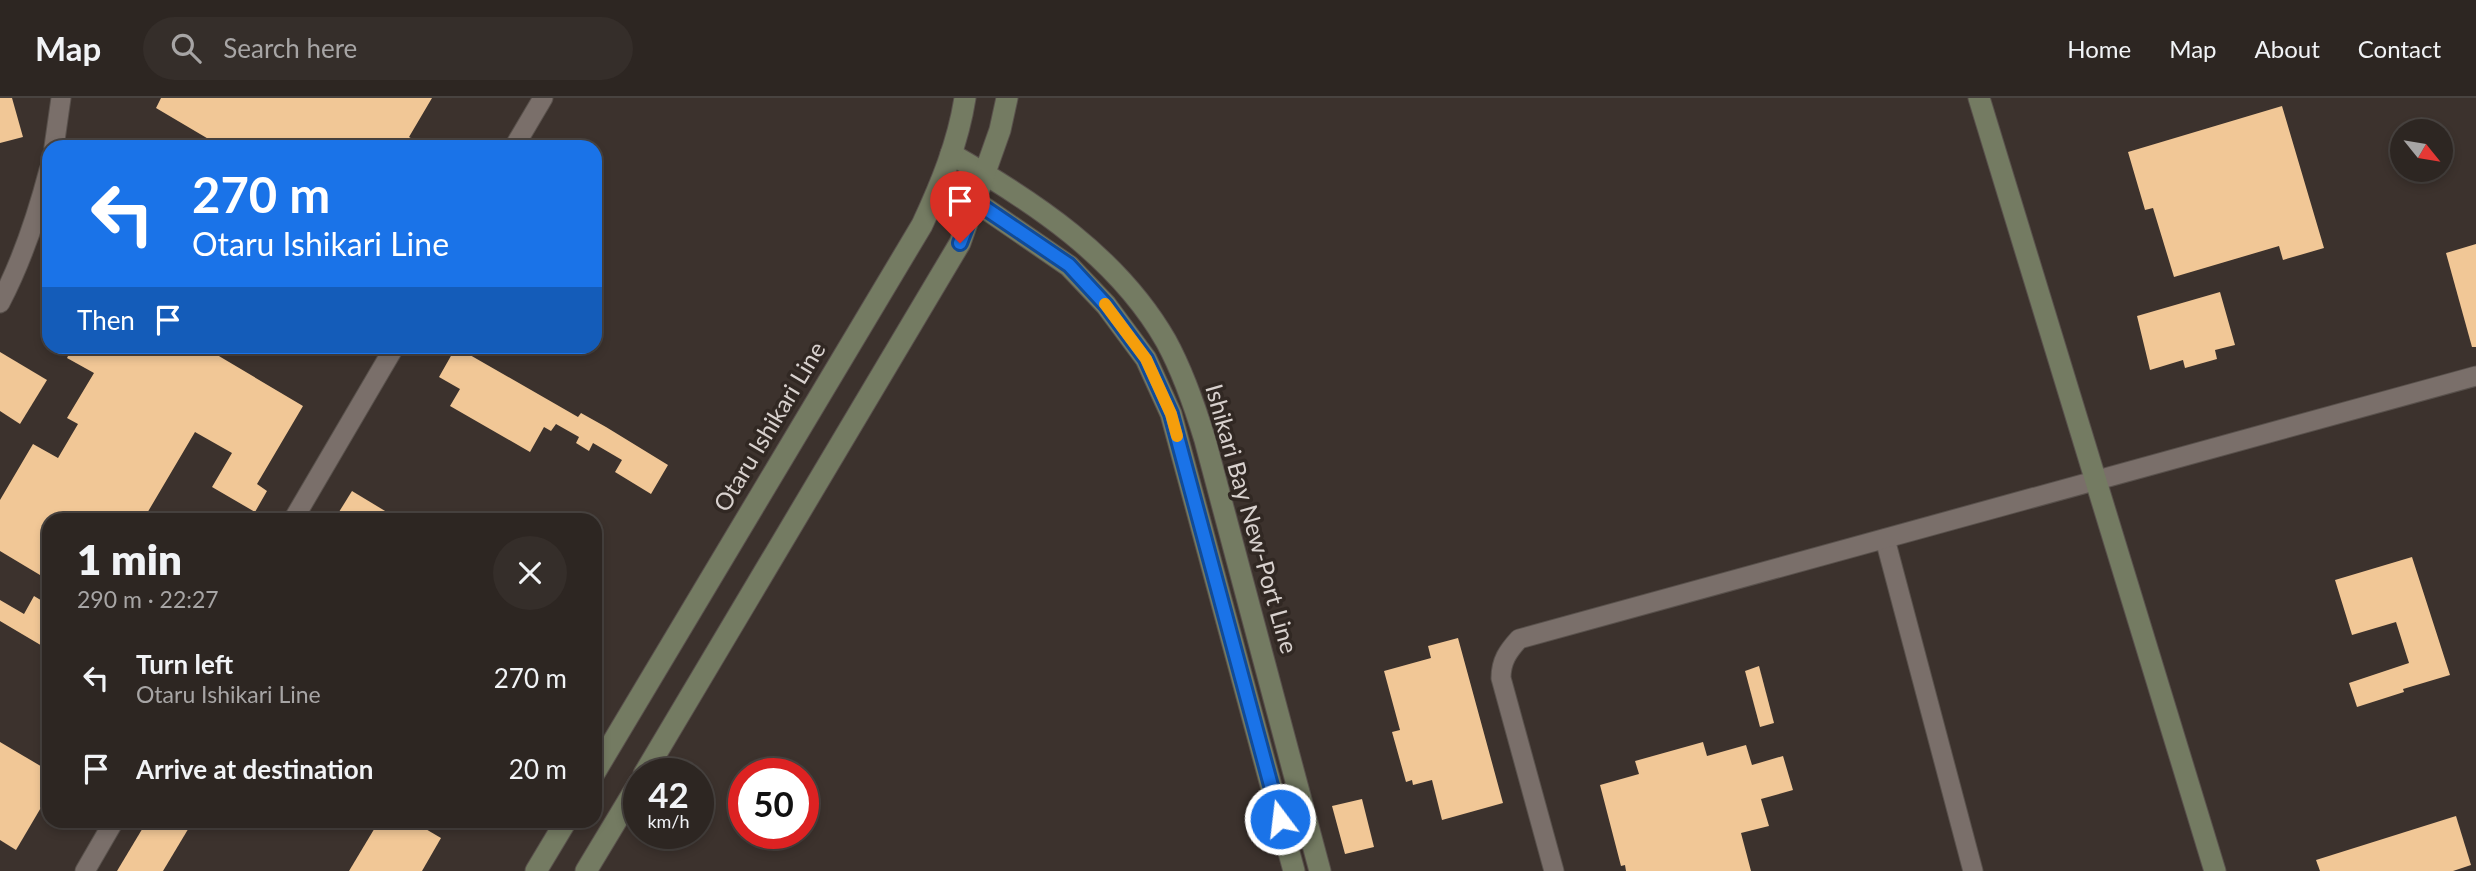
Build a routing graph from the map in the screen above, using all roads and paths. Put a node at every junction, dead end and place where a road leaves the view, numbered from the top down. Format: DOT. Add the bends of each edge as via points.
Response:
graph roads {
  1 [pos="61,98"];
  2 [pos="542,98"];
  3 [pos="965,98"];
  4 [pos="1007,98"];
  5 [pos="1979,98"];
  6 [pos="55,140"];
  7 [pos="518,140"];
  8 [pos="951,154"];
  9 [pos="985,173"];
  10 [pos="941,184"];
  11 [pos="42,195"];
  12 [pos="976,202"];
  13 [pos="0,303"];
  14 [pos="390,354"];
  15 [pos="2476,376"];
  16 [pos="2097,480"];
  17 [pos="297,513"];
  18 [pos="1885,539"];
  19 [pos="654,758"];
  20 [pos="602,760"];
  21 [pos="623,810"];
  22 [pos="110,828"];
  23 [pos="562,828"];
  24 [pos="85,871"];
  25 [pos="536,871"];
  26 [pos="586,871"];
  27 [pos="1294,871"];
  28 [pos="1320,871"];
  29 [pos="1554,871"];
  30 [pos="1973,871"];
  31 [pos="2215,871"];
  1 -- 6 [label="street"];
  2 -- 7 [label="street"];
  3 -- 8 [label="main road, Otaru Ishikari Line"];
  4 -- 9 [label="main road"];
  5 -- 16 [label="main road"];
  8 -- 9 [label="main road, Ishikari Bay New-Port Line"];
  8 -- 10 [label="main road, Otaru Ishikari Line"];
  9 -- 12 [label="main road"];
  9 -- 28 [label="main road, Ishikari Bay New-Port Line" via="1082,241 1120,278 1166,341 1205,440"];
  10 -- 12 [label="main road, Ishikari Bay New-Port Line"];
  10 -- 20 [label="main road, Otaru Ishikari Line" via="922,225"];
  11 -- 13 [label="street"];
  12 -- 19 [label="main road" via="960,243"];
  12 -- 27 [label="main road, Ishikari Bay New-Port Line" via="1069,265 1146,359 1171,414"];
  14 -- 17 [label="street"];
  15 -- 16 [label="street"];
  16 -- 18 [label="street"];
  16 -- 31 [label="main road"];
  18 -- 29 [label="street" via="1519,639 1501,665 1501,678"];
  18 -- 30 [label="street"];
  21 -- 26 [label="main road"];
  22 -- 24 [label="street"];
  23 -- 25 [label="main road"];
}
